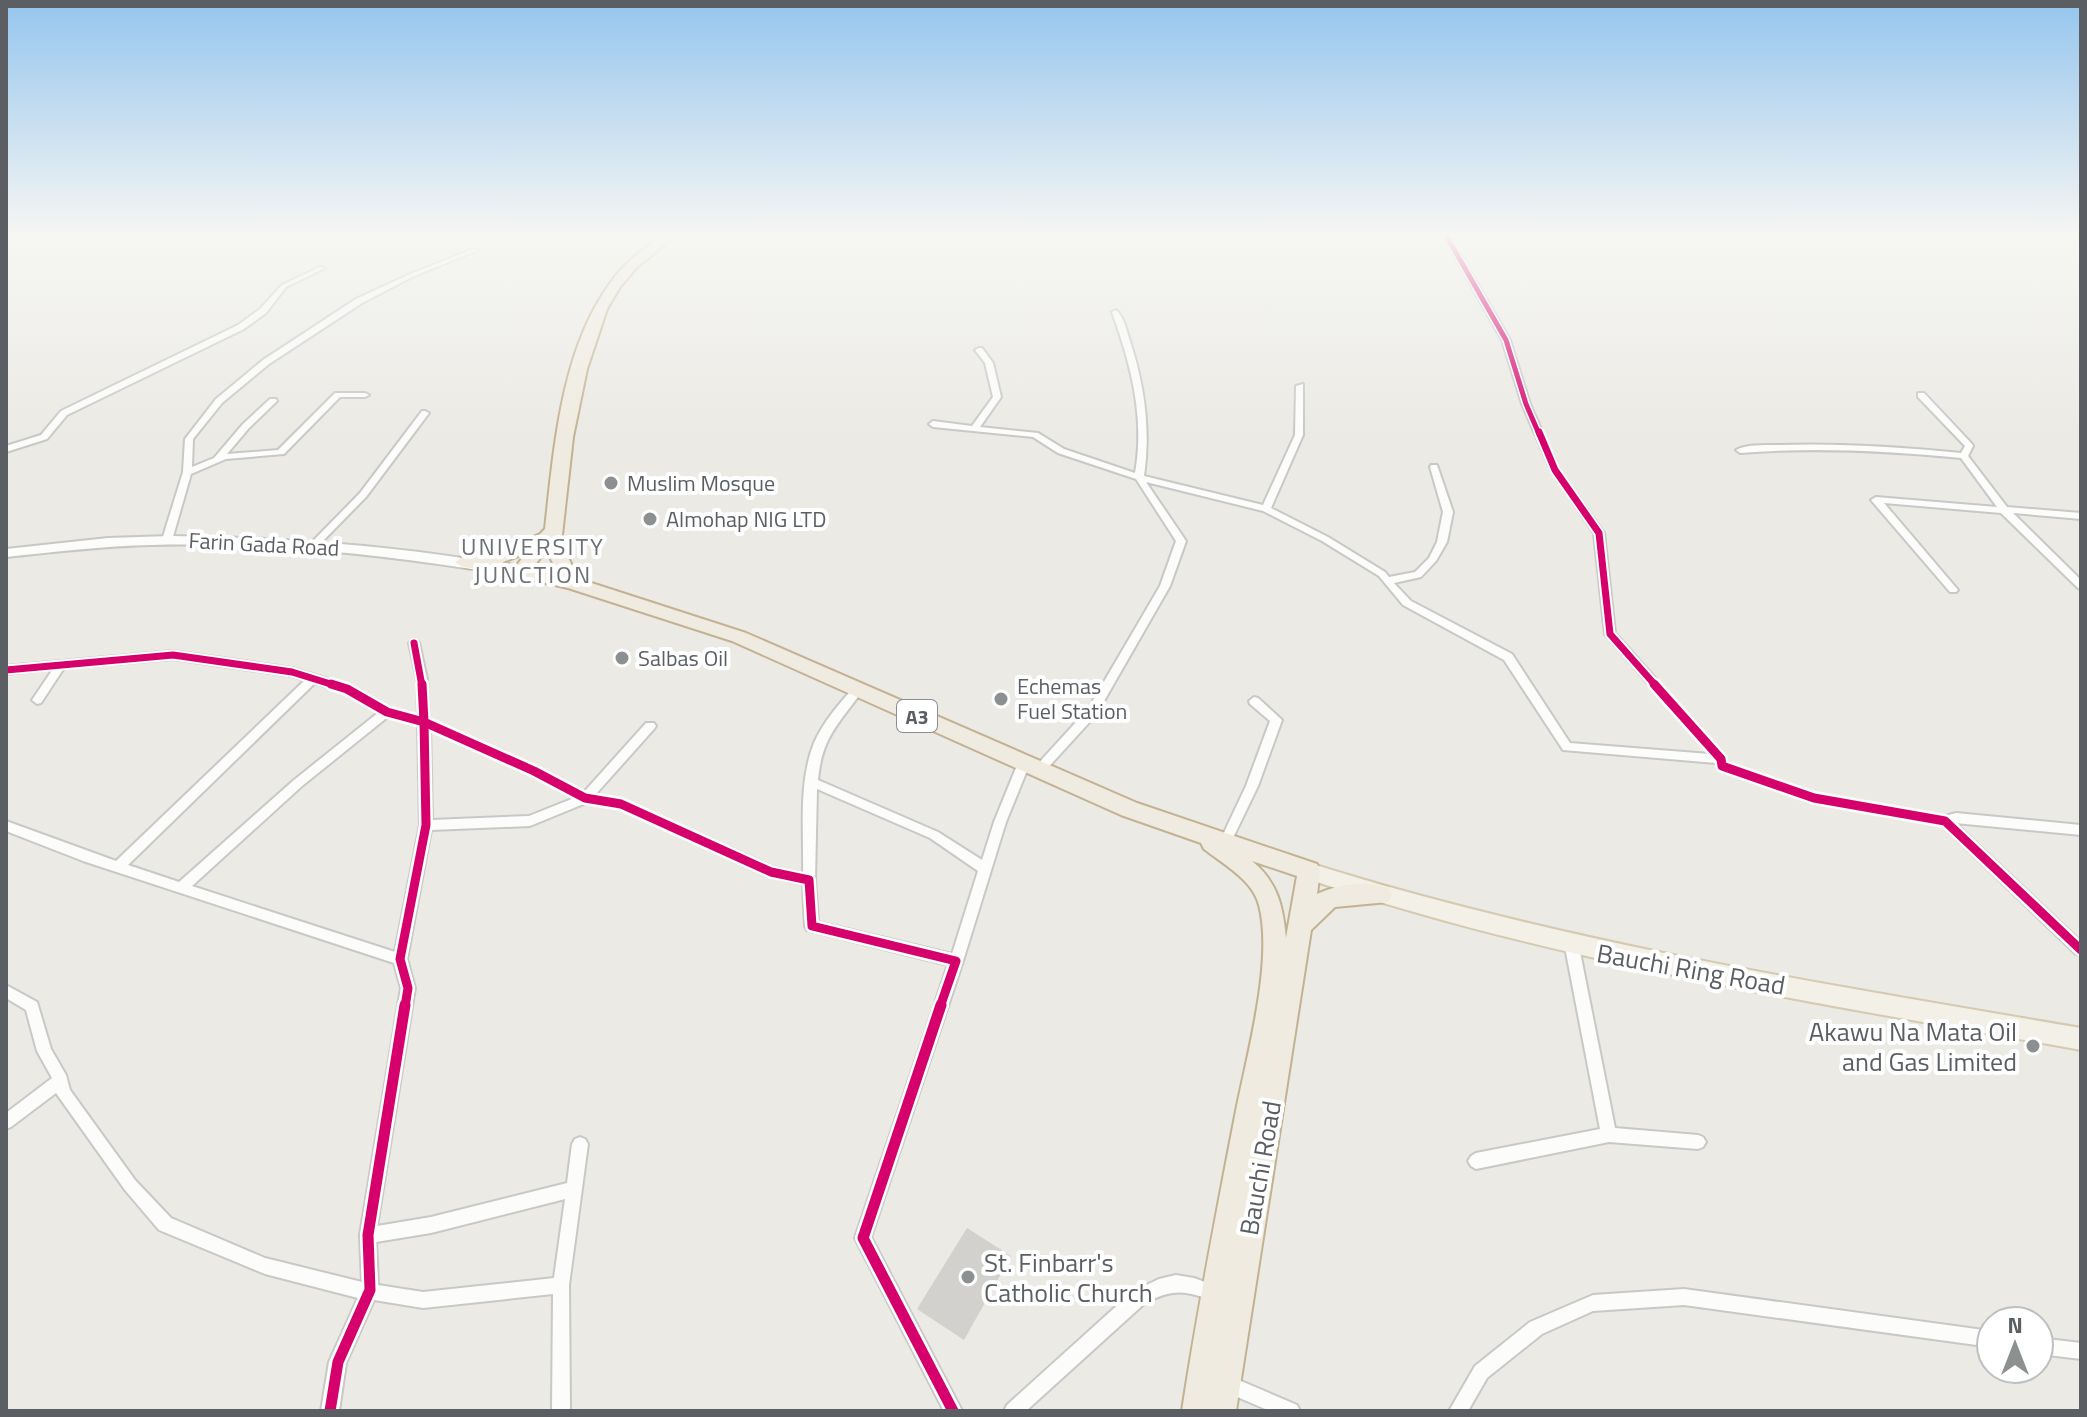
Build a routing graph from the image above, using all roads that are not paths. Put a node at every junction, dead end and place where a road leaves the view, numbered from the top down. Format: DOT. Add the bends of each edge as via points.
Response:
graph roads {
  1 [pos="270,303"];
  2 [pos="356,303"];
  3 [pos="604,303"];
  4 [pos="1485,303"];
  5 [pos="1116,312"];
  6 [pos="979,350"];
  7 [pos="1300,386"];
  8 [pos="365,395"];
  9 [pos="1921,395"];
  10 [pos="273,401"];
  11 [pos="425,413"];
  12 [pos="933,424"];
  13 [pos="975,427"];
  14 [pos="6,449"];
  15 [pos="1740,450"];
  16 [pos="1964,456"];
  17 [pos="218,459"];
  18 [pos="1434,467"];
  19 [pos="187,472"];
  20 [pos="1139,477"];
  21 [pos="1266,509"];
  22 [pos="2004,510"];
  23 [pos="2081,516"];
  24 [pos="550,537"];
  25 [pos="167,540"];
  26 [pos="314,545"];
  27 [pos="6,553"];
  28 [pos="464,562"];
  29 [pos="528,573"];
  30 [pos="1387,581"];
  31 [pos="572,583"];
  32 [pos="2081,586"];
  33 [pos="1953,590"];
  34 [pos="414,643"];
  35 [pos="60,667"];
  36 [pos="6,670"];
  37 [pos="313,679"];
  38 [pos="858,690"];
  39 [pos="37,700"];
  40 [pos="1254,701"];
  41 [pos="387,712"];
  42 [pos="424,722"];
  43 [pos="650,726"];
  44 [pos="1721,759"];
  45 [pos="1032,767"];
  46 [pos="811,782"];
  47 [pos="585,798"];
  48 [pos="1945,821"];
  49 [pos="426,825"];
  50 [pos="2081,830"];
  51 [pos="9,831"];
  52 [pos="1194,831"];
  53 [pos="1226,841"];
  54 [pos="119,866"];
  55 [pos="984,868"];
  56 [pos="1309,871"];
  57 [pos="809,880"];
  58 [pos="183,886"];
  59 [pos="1380,895"];
  60 [pos="1302,926"];
  61 [pos="1572,947"];
  62 [pos="2081,950"];
  63 [pos="400,959"];
  64 [pos="956,961"];
  65 [pos="6,991"];
  66 [pos="2081,1039"];
  67 [pos="61,1080"];
  68 [pos="6,1122"];
  69 [pos="1609,1135"];
  70 [pos="1698,1142"];
  71 [pos="580,1144"];
  72 [pos="1476,1161"];
  73 [pos="574,1189"];
  74 [pos="368,1235"];
  75 [pos="561,1285"];
  76 [pos="370,1290"];
  77 [pos="1215,1294"];
  78 [pos="1975,1337"];
  79 [pos="2055,1348"];
  80 [pos="2081,1351"];
  81 [pos="1223,1382"];
  82 [pos="330,1411"];
  83 [pos="561,1411"];
  84 [pos="953,1411"];
  85 [pos="1013,1411"];
  86 [pos="1198,1411"];
  87 [pos="1220,1411"];
  88 [pos="1291,1411"];
  89 [pos="1458,1411"];
  1 -- 14 [label="street" via="241,327 64,413 44,437"];
  2 -- 19 [label="street" via="266,362 199,423 189,439"];
  3 -- 24 [label="highway" via="581,361"];
  4 -- 44 [label="street" via="1506,340 1555,470 1599,533 1610,634"];
  5 -- 20 [label="street" via="1141,390 1144,457"];
  6 -- 13 [label="street" via="989,363 997,397"];
  7 -- 21 [label="street" via="1299,435"];
  8 -- 17 [label="street" via="338,395 281,452"];
  9 -- 16 [label="street" via="1969,446"];
  10 -- 17 [label="street"];
  11 -- 26 [label="street" via="363,495"];
  12 -- 13 [label="street"];
  13 -- 20 [label="street" via="1035,435 1061,451"];
  15 -- 16 [label="street" via="1787,445"];
  16 -- 22 [label="street"];
  17 -- 19 [label="street"];
  18 -- 30 [label="street" via="1448,512 1442,542 1418,575"];
  19 -- 25 [label="street"];
  20 -- 21 [label="street"];
  20 -- 45 [label="street" via="1181,541 1165,586 1092,712"];
  21 -- 30 [label="street" via="1325,539"];
  22 -- 23 [label="street"];
  22 -- 32 [label="street"];
  22 -- 33 [label="street" via="1876,500"];
  24 -- 28 [label="highway" via="499,558"];
  24 -- 29 [label="highway"];
  24 -- 31 [label="highway"];
  25 -- 26 [label="main road, Farin Gada Road"];
  25 -- 27 [label="main road, Farin Gada Road"];
  26 -- 28 [label="main road, Farin Gada Road"];
  28 -- 29 [label="main road, Farin Gada Road"];
  29 -- 31 [label="highway, A3"];
  30 -- 44 [label="street" via="1407,603 1508,657 1567,747"];
  31 -- 38 [label="highway, A3" via="739,637"];
  34 -- 42 [label="street"];
  35 -- 36 [label="street"];
  35 -- 37 [label="street" via="173,655"];
  35 -- 39 [label="street"];
  37 -- 41 [label="street" via="347,689"];
  37 -- 54 [label="street"];
  38 -- 45 [label="highway, A3"];
  38 -- 46 [label="street" via="819,743"];
  40 -- 53 [label="street" via="1276,720"];
  41 -- 42 [label="street"];
  41 -- 58 [label="street"];
  42 -- 47 [label="street"];
  42 -- 49 [label="street"];
  43 -- 47 [label="street"];
  44 -- 48 [label="street" via="1722,766 1814,798"];
  45 -- 52 [label="highway, A3"];
  45 -- 55 [label="street"];
  46 -- 55 [label="street" via="934,835"];
  46 -- 57 [label="street"];
  47 -- 49 [label="street" via="530,821"];
  47 -- 57 [label="street" via="621,804 771,872"];
  48 -- 50 [label="street"];
  48 -- 62 [label="street"];
  49 -- 63 [label="street"];
  51 -- 54 [label="street"];
  52 -- 53 [label="highway, A3"];
  52 -- 77 [label="highway, Bauchi Road / A3" via="1262,886 1274,924 1267,1015"];
  53 -- 56 [label="highway, A3"];
  54 -- 58 [label="street"];
  55 -- 64 [label="street"];
  56 -- 59 [label="main road, Bauchi Ring Road"];
  56 -- 60 [label="highway, Bauchi Road"];
  57 -- 64 [label="street" via="812,926"];
  58 -- 63 [label="street"];
  59 -- 60 [label="highway" via="1325,899"];
  59 -- 61 [label="main road, Bauchi Ring Road"];
  60 -- 81 [label="highway, Bauchi Road"];
  61 -- 66 [label="main road, Bauchi Ring Road"];
  61 -- 69 [label="street"];
  63 -- 74 [label="street" via="408,988"];
  64 -- 84 [label="street" via="863,1238"];
  65 -- 67 [label="street" via="32,1006 44,1051"];
  67 -- 68 [label="street"];
  67 -- 76 [label="street" via="63,1093 165,1224 265,1266"];
  69 -- 70 [label="street"];
  69 -- 72 [label="street"];
  71 -- 73 [label="street"];
  73 -- 74 [label="street"];
  73 -- 75 [label="street"];
  74 -- 76 [label="street"];
  75 -- 76 [label="street" via="423,1300"];
  75 -- 83 [label="street"];
  76 -- 82 [label="street" via="338,1362"];
  77 -- 85 [label="street" via="1186,1281 1155,1288"];
  77 -- 86 [label="highway, Bauchi Road / A3"];
  78 -- 89 [label="street" via="1684,1297 1593,1303 1536,1328 1481,1372"];
  79 -- 80 [label="street"];
  81 -- 87 [label="highway, Bauchi Road"];
  81 -- 88 [label="street"];
}
